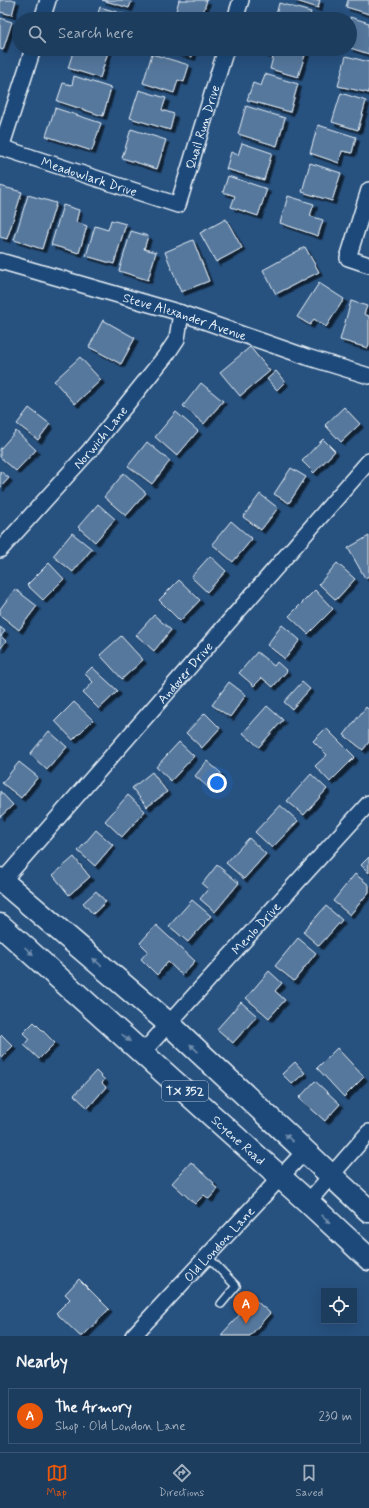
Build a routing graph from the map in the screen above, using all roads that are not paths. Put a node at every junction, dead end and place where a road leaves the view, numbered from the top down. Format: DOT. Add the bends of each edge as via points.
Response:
graph roads {
  1 [pos="48,0"];
  2 [pos="240,0"];
  3 [pos="44,12"];
  4 [pos="237,12"];
  5 [pos="31,56"];
  6 [pos="224,56"];
  7 [pos="0,148"];
  8 [pos="369,190"];
  9 [pos="178,205"];
  10 [pos="0,261"];
  11 [pos="369,265"];
  12 [pos="181,313"];
  13 [pos="369,376"];
  14 [pos="369,461"];
  15 [pos="0,550"];
  16 [pos="369,803"];
  17 [pos="1,881"];
  18 [pos="0,925"];
  19 [pos="168,1023"];
  20 [pos="142,1053"];
  21 [pos="369,1132"];
  22 [pos="304,1152"];
  23 [pos="330,1176"];
  24 [pos="282,1178"];
  25 [pos="308,1202"];
  26 [pos="369,1212"];
  27 [pos="208,1257"];
  28 [pos="369,1259"];
  29 [pos="222,1304"];
  30 [pos="133,1336"];
  1 -- 3 [label="street"];
  2 -- 4 [label="street"];
  5 -- 7 [label="street"];
  6 -- 9 [label="street, Quail Run Drive"];
  7 -- 9 [label="street, Meadowlark Drive"];
  8 -- 11 [label="street" via="348,258"];
  10 -- 12 [label="street, Steve Alexander Avenue"];
  12 -- 13 [label="street, Steve Alexander Avenue"];
  12 -- 15 [label="street, Norwich Lane" via="177,339 167,354 90,450"];
  14 -- 17 [label="street, Andover Drive"];
  16 -- 19 [label="street, Menlo Drive"];
  19 -- 17 [label="main road, TX 352, one-way"];
  18 -- 20 [label="main road, Scyene Road / TX 352, one-way"];
  19 -- 20 [label="street, Menlo Drive"];
  22 -- 19 [label="main road, TX 352, one-way"];
  20 -- 24 [label="main road, Scyene Road / TX 352"];
  21 -- 23 [label="street"];
  22 -- 23 [label="main road, TX 352"];
  22 -- 24 [label="street, Old London Lane"];
  23 -- 25 [label="street"];
  23 -- 26 [label="main road, TX 352"];
  24 -- 25 [label="main road, Scyene Road / TX 352"];
  24 -- 27 [label="street, Old London Lane"];
  25 -- 28 [label="main road, Scyene Road / TX 352, one-way"];
  27 -- 29 [label="lane" via="236,1286"];
  27 -- 30 [label="street, Old London Lane"];
}
